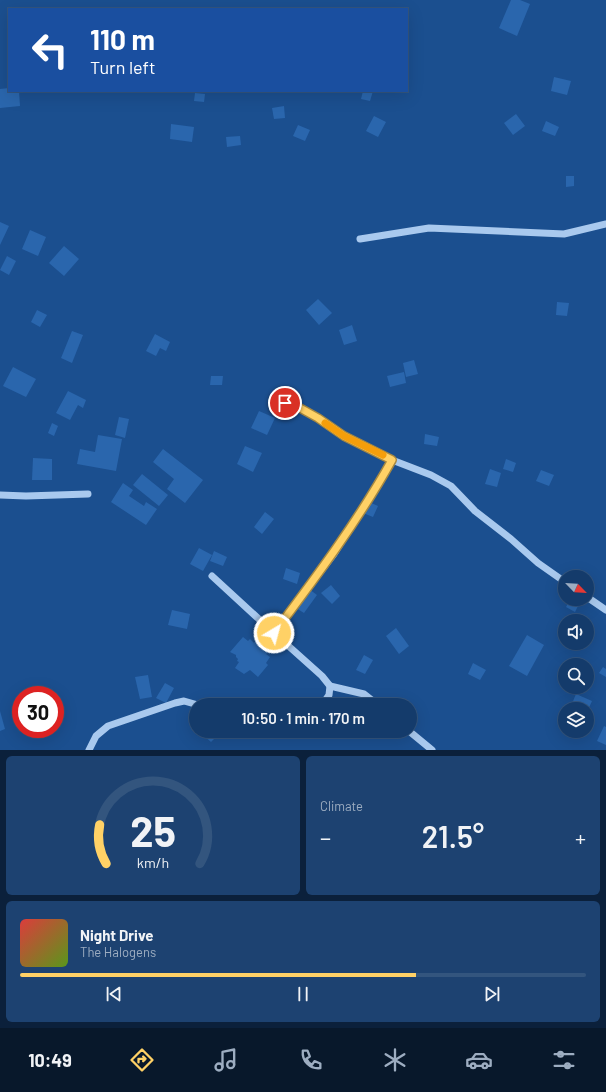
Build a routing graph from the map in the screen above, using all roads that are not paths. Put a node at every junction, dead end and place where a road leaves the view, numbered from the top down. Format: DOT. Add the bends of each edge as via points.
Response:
graph roads {
  1 [pos="606,224"];
  2 [pos="360,239"];
  3 [pos="285,403"];
  4 [pos="392,460"];
  5 [pos="88,494"];
  6 [pos="0,495"];
  7 [pos="212,576"];
  8 [pos="558,577"];
  9 [pos="594,602"];
  10 [pos="606,610"];
  11 [pos="274,633"];
  12 [pos="330,686"];
  13 [pos="327,698"];
  14 [pos="369,698"];
  15 [pos="189,702"];
  16 [pos="417,738"];
  17 [pos="89,750"];
  18 [pos="432,750"];
  1 -- 2 [label="street" via="564,234 428,228"];
  3 -- 4 [label="street" via="306,411 344,436"];
  4 -- 8 [label="street" via="431,475 450,486 475,511"];
  4 -- 11 [label="street" via="334,554"];
  5 -- 6 [label="street"];
  7 -- 11 [label="street"];
  9 -- 10 [label="street"];
  11 -- 12 [label="street"];
  12 -- 13 [label="street"];
  12 -- 14 [label="street" via="364,694"];
  15 -- 17 [label="street" via="175,702 108,726 96,736"];
  16 -- 18 [label="street"];
}
